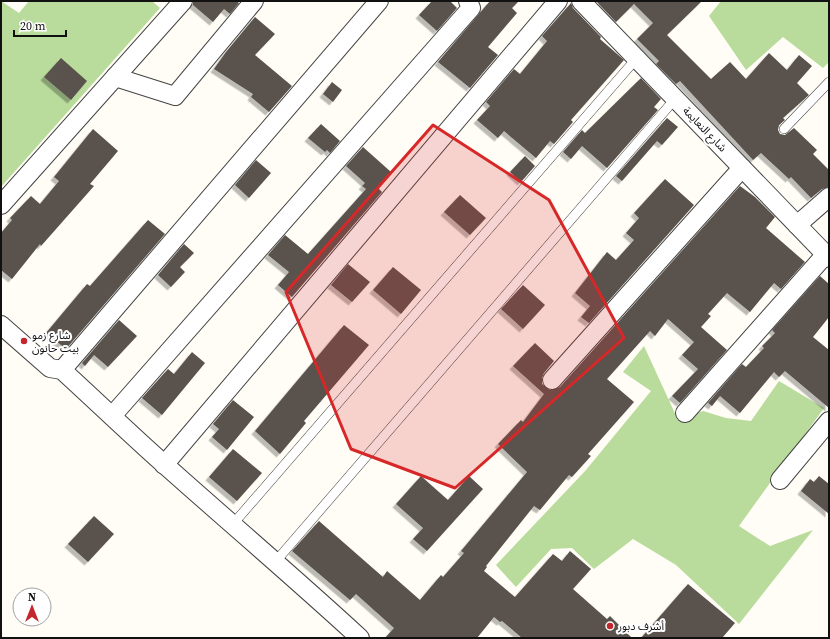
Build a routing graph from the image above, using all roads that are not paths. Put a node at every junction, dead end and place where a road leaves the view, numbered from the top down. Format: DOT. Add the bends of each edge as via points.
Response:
graph roads {
  1 [pos="183,1"];
  2 [pos="254,1"];
  3 [pos="379,1"];
  4 [pos="468,1"];
  5 [pos="558,1"];
  6 [pos="580,1"];
  7 [pos="636,59"];
  8 [pos="116,77"];
  9 [pos="829,82"];
  10 [pos="675,99"];
  11 [pos="784,128"];
  12 [pos="742,168"];
  13 [pos="829,197"];
  14 [pos="1,205"];
  15 [pos="798,226"];
  16 [pos="827,256"];
  17 [pos="1,325"];
  18 [pos="62,370"];
  19 [pos="552,380"];
  20 [pos="685,413"];
  21 [pos="112,416"];
  22 [pos="829,421"];
  23 [pos="164,465"];
  24 [pos="780,480"];
  25 [pos="233,524"];
  26 [pos="276,561"];
  27 [pos="360,638"];
  1 -- 8 [label="street"];
  2 -- 8 [label="street" via="175,96"];
  3 -- 18 [label="street"];
  4 -- 21 [label="street" via="471,8"];
  5 -- 23 [label="street"];
  6 -- 7 [label="street, شارع النعايمة"];
  7 -- 10 [label="street, شارع النعايمة"];
  7 -- 25 [label="lane"];
  8 -- 14 [label="street"];
  9 -- 11 [label="lane"];
  10 -- 12 [label="street, شارع النعايمة"];
  10 -- 26 [label="lane"];
  12 -- 15 [label="street, شارع النعايمة"];
  12 -- 19 [label="street"];
  13 -- 15 [label="street"];
  15 -- 16 [label="street, شارع النعايمة"];
  16 -- 20 [label="street"];
  17 -- 18 [label="street" via="50,368"];
  18 -- 21 [label="street"];
  21 -- 23 [label="street"];
  22 -- 24 [label="street"];
  23 -- 25 [label="street"];
  25 -- 26 [label="street"];
  26 -- 27 [label="street"];
}
